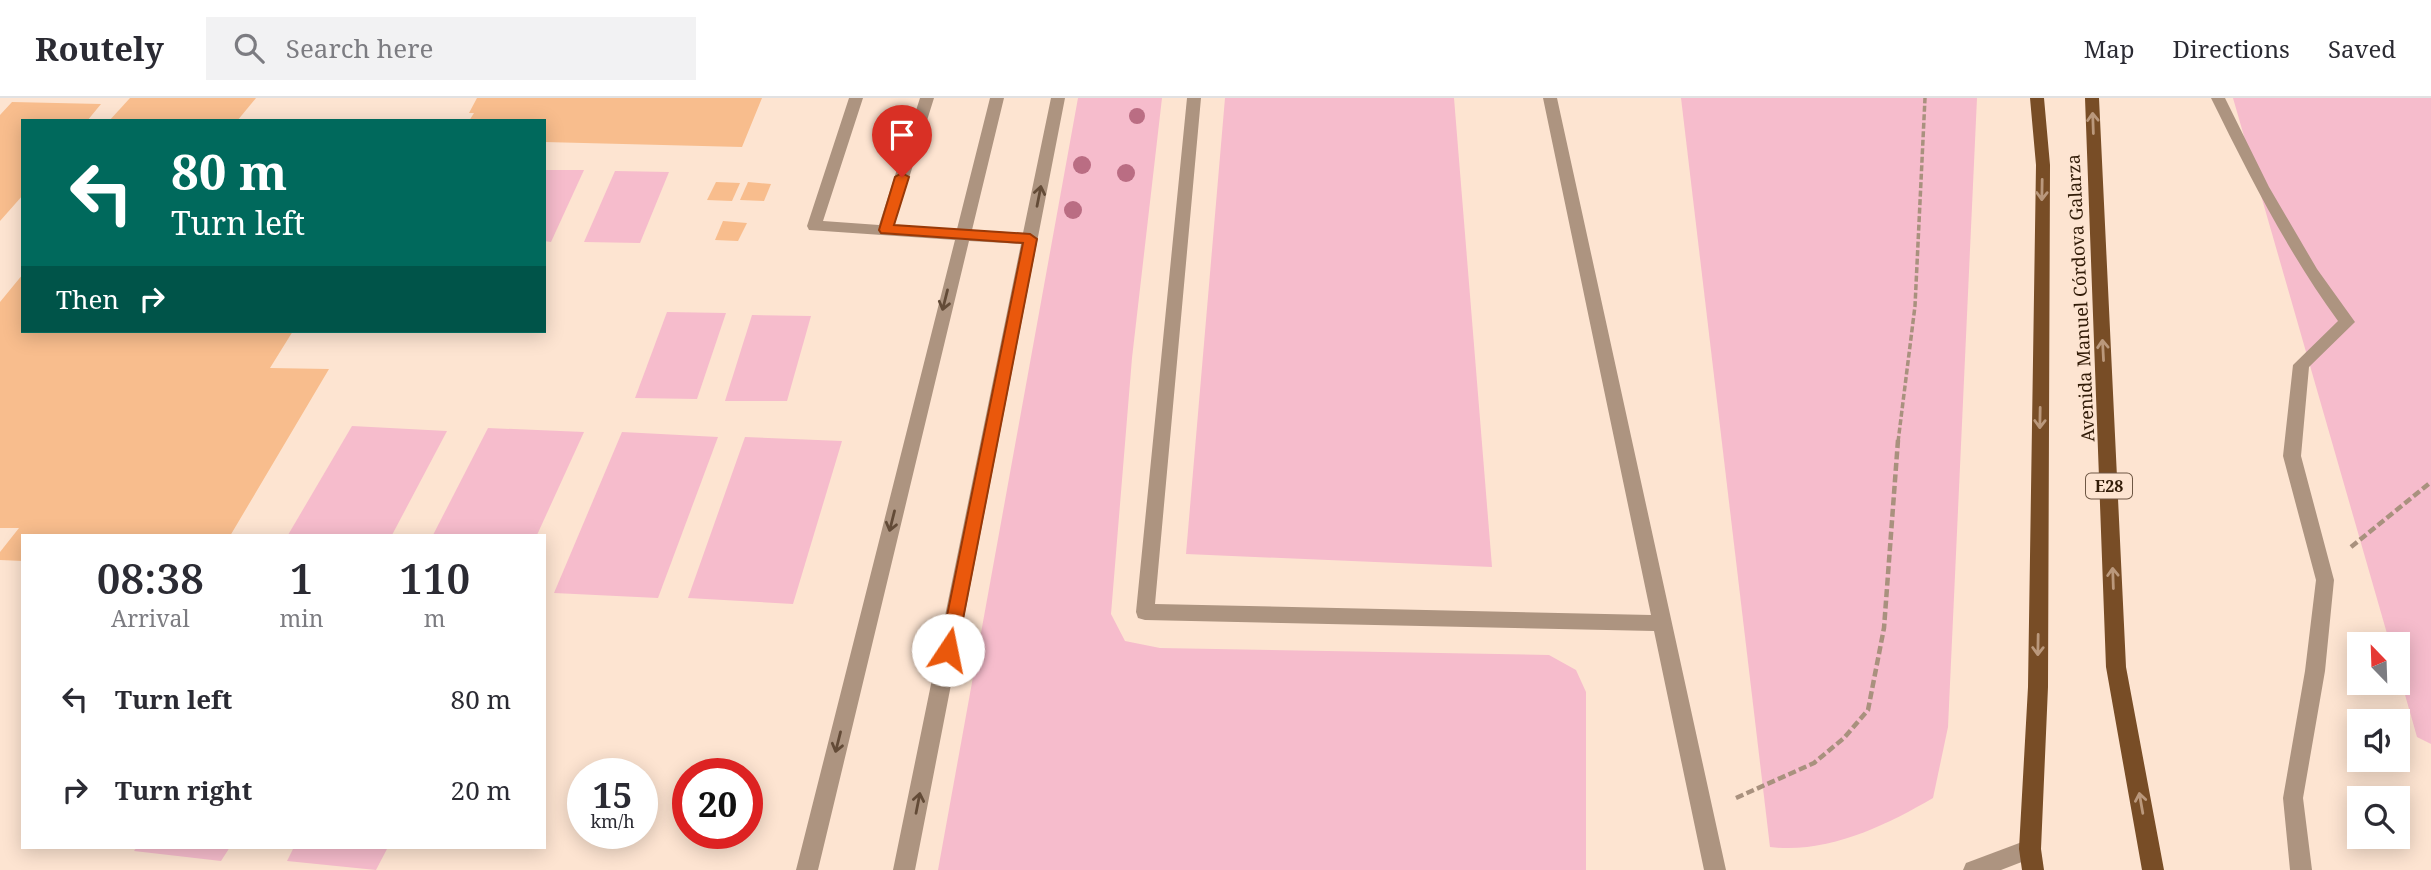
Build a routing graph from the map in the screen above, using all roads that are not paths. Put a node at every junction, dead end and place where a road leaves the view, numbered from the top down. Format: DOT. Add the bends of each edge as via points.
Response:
graph roads {
  1 [pos="856,98"];
  2 [pos="927,98"];
  3 [pos="997,98"];
  4 [pos="1058,98"];
  5 [pos="1194,98"];
  6 [pos="1550,98"];
  7 [pos="2037,98"];
  8 [pos="2092,98"];
  9 [pos="2218,98"];
  10 [pos="886,230"];
  11 [pos="962,234"];
  12 [pos="1030,239"];
  13 [pos="1662,623"];
  14 [pos="2031,860"];
  15 [pos="807,870"];
  16 [pos="905,870"];
  17 [pos="1714,870"];
  18 [pos="1974,870"];
  19 [pos="2153,870"];
  20 [pos="2301,870"];
  1 -- 10 [label="street" via="814,226"];
  2 -- 10 [label="street"];
  3 -- 11 [label="street"];
  12 -- 4 [label="street, one-way"];
  5 -- 13 [label="street" via="1145,612"];
  6 -- 13 [label="street"];
  7 -- 14 [label="main road, Avenida Manuel Córdova Galarza, one-way" via="2043,165 2038,687"];
  19 -- 8 [label="main road, Avenida Manuel Córdova Galarza / E28, one-way" via="2116,667"];
  9 -- 20 [label="street" via="2311,273 2347,322 2301,365 2292,456 2325,580 2293,797"];
  10 -- 11 [label="street"];
  11 -- 12 [label="street"];
  11 -- 15 [label="street, one-way"];
  16 -- 12 [label="street, one-way"];
  13 -- 17 [label="street"];
  14 -- 18 [label="street"];
}
